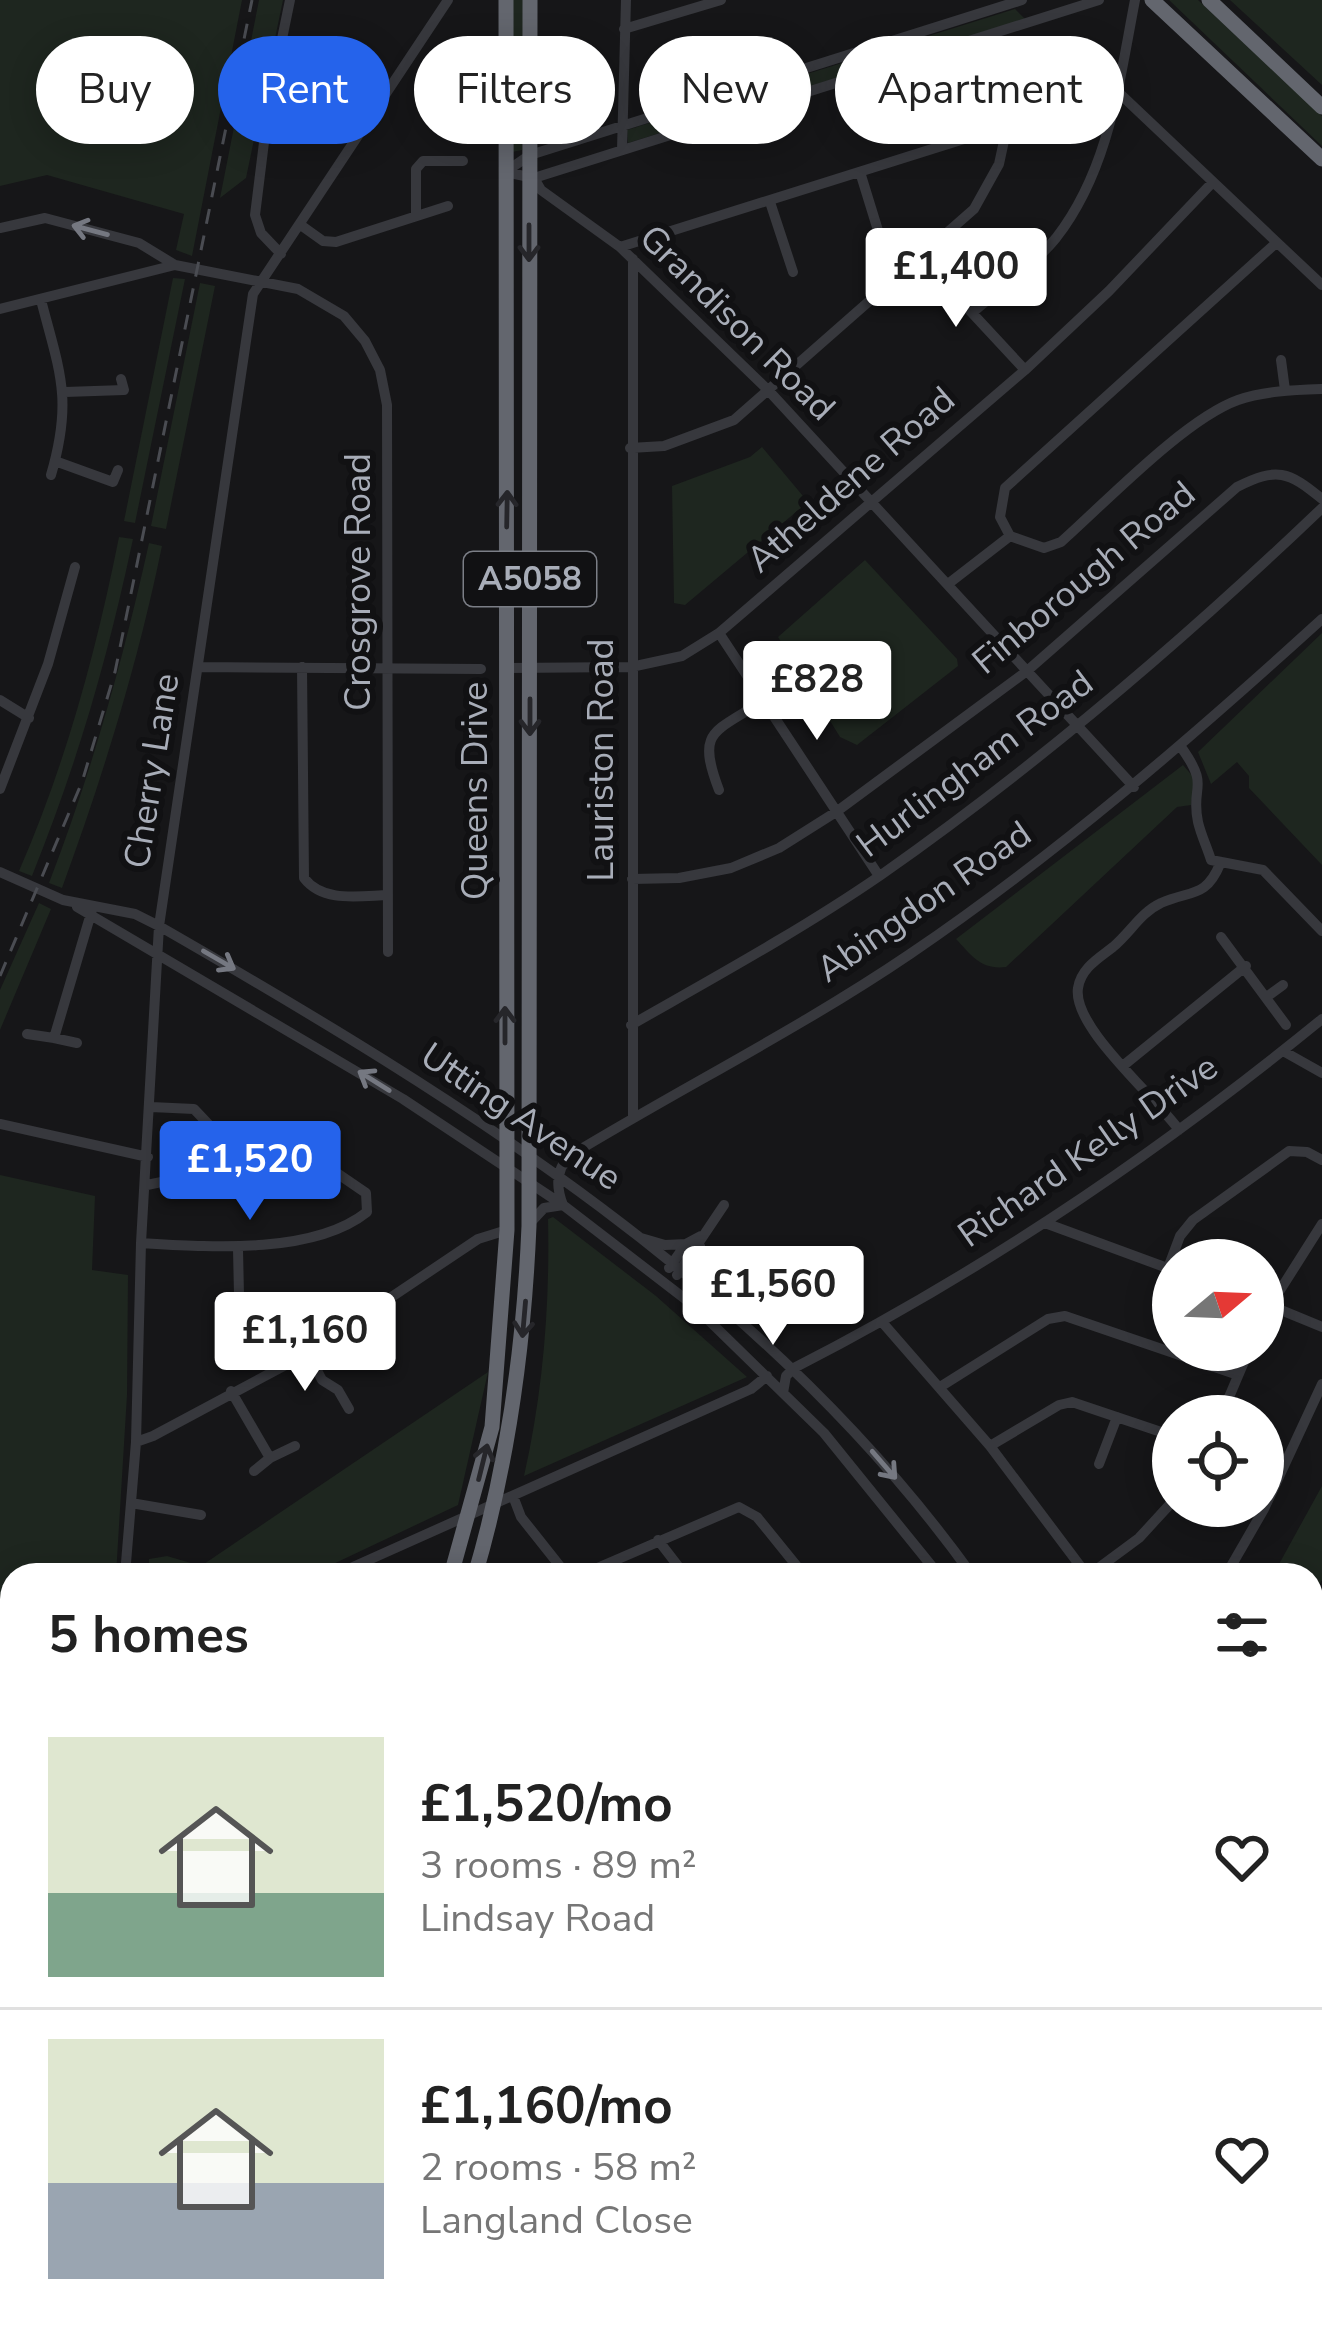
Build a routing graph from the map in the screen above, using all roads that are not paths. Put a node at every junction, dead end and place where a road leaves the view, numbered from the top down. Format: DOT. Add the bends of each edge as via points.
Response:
graph roads {
  1 [pos="290,0"];
  2 [pos="448,0"];
  3 [pos="506,0"];
  4 [pos="530,0"];
  5 [pos="626,0"];
  6 [pos="721,0"];
  7 [pos="1019,0"];
  8 [pos="1099,0"];
  9 [pos="1135,0"];
  10 [pos="1152,0"];
  11 [pos="1209,0"];
  12 [pos="1040,20"];
  13 [pos="624,28"];
  14 [pos="1124,59"];
  15 [pos="1124,97"];
  16 [pos="1322,107"];
  17 [pos="622,126"];
  18 [pos="951,144"];
  19 [pos="1003,144"];
  20 [pos="1105,144"];
  21 [pos="622,150"];
  22 [pos="530,155"];
  23 [pos="1322,159"];
  24 [pos="463,161"];
  25 [pos="505,172"];
  26 [pos="860,172"];
  27 [pos="531,179"];
  28 [pos="1212,183"];
  29 [pos="770,202"];
  30 [pos="448,206"];
  31 [pos="416,216"];
  32 [pos="302,226"];
  33 [pos="0,228"];
  34 [pos="1276,243"];
  35 [pos="620,248"];
  36 [pos="281,254"];
  37 [pos="633,259"];
  38 [pos="922,259"];
  39 [pos="175,265"];
  40 [pos="793,272"];
  41 [pos="893,279"];
  42 [pos="260,281"];
  43 [pos="1322,285"];
  44 [pos="41,300"];
  45 [pos="0,308"];
  46 [pos="972,314"];
  47 [pos="1281,360"];
  48 [pos="1025,370"];
  49 [pos="121,379"];
  50 [pos="1322,389"];
  51 [pos="768,390"];
  52 [pos="1285,390"];
  53 [pos="65,392"];
  54 [pos="631,448"];
  55 [pos="55,461"];
  56 [pos="118,470"];
  57 [pos="51,475"];
  58 [pos="870,503"];
  59 [pos="1322,504"];
  60 [pos="1010,536"];
  61 [pos="75,567"];
  62 [pos="948,584"];
  63 [pos="1322,619"];
  64 [pos="718,633"];
  65 [pos="302,667"];
  66 [pos="530,667"];
  67 [pos="631,667"];
  68 [pos="199,668"];
  69 [pos="388,668"];
  70 [pos="505,668"];
  71 [pos="481,669"];
  72 [pos="1027,670"];
  73 [pos="0,700"];
  74 [pos="761,702"];
  75 [pos="29,718"];
  76 [pos="1080,727"];
  77 [pos="1181,748"];
  78 [pos="1134,787"];
  79 [pos="0,789"];
  80 [pos="719,790"];
  81 [pos="836,812"];
  82 [pos="1220,864"];
  83 [pos="0,872"];
  84 [pos="879,876"];
  85 [pos="632,879"];
  86 [pos="388,895"];
  87 [pos="92,911"];
  88 [pos="159,926"];
  89 [pos="1322,931"];
  90 [pos="1221,937"];
  91 [pos="388,952"];
  92 [pos="159,956"];
  93 [pos="1246,966"];
  94 [pos="1282,985"];
  95 [pos="1268,996"];
  96 [pos="1322,1018"];
  97 [pos="631,1025"];
  98 [pos="1286,1025"];
  99 [pos="27,1034"];
  100 [pos="54,1039"];
  101 [pos="77,1043"];
  102 [pos="1283,1051"];
  103 [pos="1124,1065"];
  104 [pos="1322,1073"];
  105 [pos="151,1107"];
  106 [pos="633,1118"];
  107 [pos="0,1124"];
  108 [pos="212,1128"];
  109 [pos="1179,1130"];
  110 [pos="505,1142"];
  111 [pos="148,1157"];
  112 [pos="528,1157"];
  113 [pos="1322,1160"];
  114 [pos="506,1170"];
  115 [pos="558,1177"];
  116 [pos="529,1182"];
  117 [pos="147,1185"];
  118 [pos="563,1205"];
  119 [pos="724,1205"];
  120 [pos="1045,1223"];
  121 [pos="1322,1224"];
  122 [pos="529,1226"];
  123 [pos="507,1231"];
  124 [pos="638,1237"];
  125 [pos="1179,1239"];
  126 [pos="695,1242"];
  127 [pos="142,1243"];
  128 [pos="238,1249"];
  129 [pos="1152,1262"];
  130 [pos="675,1268"];
  131 [pos="1284,1281"];
  132 [pos="664,1283"];
  133 [pos="239,1295"];
  134 [pos="713,1297"];
  135 [pos="1284,1315"];
  136 [pos="883,1322"];
  137 [pos="1322,1327"];
  138 [pos="308,1352"];
  139 [pos="818,1358"];
  140 [pos="794,1368"];
  141 [pos="1240,1371"];
  142 [pos="1238,1375"];
  143 [pos="767,1376"];
  144 [pos="804,1378"];
  145 [pos="1322,1384"];
  146 [pos="940,1387"];
  147 [pos="231,1391"];
  148 [pos="784,1393"];
  149 [pos="1230,1395"];
  150 [pos="349,1408"];
  151 [pos="1117,1417"];
  152 [pos="1152,1429"];
  153 [pos="136,1442"];
  154 [pos="295,1446"];
  155 [pos="990,1446"];
  156 [pos="270,1457"];
  157 [pos="1099,1464"];
  158 [pos="254,1471"];
  159 [pos="504,1500"];
  160 [pos="131,1503"];
  161 [pos="201,1515"];
  162 [pos="469,1516"];
  163 [pos="1152,1524"];
  164 [pos="658,1540"];
  165 [pos="125,1563"];
  166 [pos="361,1563"];
  167 [pos="455,1563"];
  168 [pos="480,1563"];
  169 [pos="557,1563"];
  170 [pos="607,1563"];
  171 [pos="676,1563"];
  172 [pos="794,1563"];
  173 [pos="930,1563"];
  174 [pos="962,1563"];
  175 [pos="1079,1563"];
  176 [pos="1105,1563"];
  177 [pos="1233,1563"];
  1 -- 36 [label="street" via="254,214"];
  2 -- 32 [label="street, Cherry Lane"];
  3 -- 25 [label="highway, Queens Drive / A5058"];
  4 -- 22 [label="highway, Queens Drive / A5058"];
  5 -- 13 [label="street"];
  6 -- 13 [label="street"];
  7 -- 12 [label="street"];
  7 -- 17 [label="street"];
  8 -- 12 [label="street"];
  9 -- 14 [label="street"];
  10 -- 23 [label="highway"];
  11 -- 16 [label="highway"];
  12 -- 21 [label="street"];
  13 -- 17 [label="street"];
  15 -- 28 [label="street"];
  17 -- 21 [label="street"];
  17 -- 22 [label="street"];
  18 -- 26 [label="street"];
  19 -- 38 [label="street" via="974,209"];
  20 -- 46 [label="street" via="1078,207 1052,242"];
  21 -- 27 [label="street"];
  22 -- 25 [label="street"];
  22 -- 27 [label="highway, Queens Drive / A5058"];
  24 -- 31 [label="street" via="423,161 416,169"];
  25 -- 27 [label="street"];
  70 -- 25 [label="highway, Queens Drive / A5058, one-way"];
  26 -- 29 [label="street"];
  26 -- 41 [label="street"];
  27 -- 35 [label="street, Grandison Road"];
  27 -- 66 [label="highway, Queens Drive / A5058, one-way"];
  28 -- 34 [label="street"];
  28 -- 48 [label="street, Atheldene Road"];
  29 -- 35 [label="street"];
  29 -- 40 [label="street"];
  30 -- 31 [label="street"];
  31 -- 32 [label="street" via="336,242"];
  32 -- 36 [label="street, Cherry Lane"];
  39 -- 33 [label="street, one-way" via="139,243 45,218"];
  34 -- 43 [label="street"];
  34 -- 60 [label="street" via="1005,488 1000,517"];
  35 -- 37 [label="street, Grandison Road"];
  36 -- 42 [label="street, Cherry Lane"];
  37 -- 51 [label="street, Grandison Road"];
  37 -- 54 [label="street, Lauriston Road"];
  38 -- 41 [label="street"];
  38 -- 46 [label="street"];
  39 -- 42 [label="street, Crosgrove Road"];
  39 -- 44 [label="street"];
  41 -- 51 [label="street"];
  42 -- 68 [label="street, Cherry Lane"];
  42 -- 69 [label="street, Crosgrove Road" via="298,289 344,316 380,370 388,405"];
  44 -- 45 [label="street"];
  44 -- 53 [label="street"];
  46 -- 48 [label="street"];
  47 -- 52 [label="street"];
  48 -- 58 [label="street, Atheldene Road"];
  49 -- 53 [label="street" via="124,390"];
  50 -- 52 [label="street"];
  51 -- 54 [label="street" via="734,421 704,434"];
  51 -- 58 [label="street, Grandison Road"];
  52 -- 60 [label="street" via="1205,415 1061,542 1044,548"];
  53 -- 55 [label="street"];
  54 -- 67 [label="street, Lauriston Road"];
  55 -- 56 [label="street" via="113,482"];
  55 -- 57 [label="street"];
  58 -- 62 [label="street, Grandison Road"];
  58 -- 64 [label="street, Atheldene Road"];
  59 -- 72 [label="street, Finborough Road" via="1295,476 1265,473 1237,487"];
  59 -- 76 [label="street, Hurlingham Road"];
  60 -- 62 [label="street"];
  61 -- 75 [label="street"];
  62 -- 72 [label="street, Grandison Road"];
  63 -- 77 [label="street, Abingdon Road"];
  64 -- 67 [label="street, Atheldene Road" via="682,656"];
  64 -- 74 [label="street"];
  65 -- 68 [label="street"];
  65 -- 69 [label="street"];
  65 -- 86 [label="street" via="304,878 325,894"];
  66 -- 67 [label="street, Atheldene Road"];
  66 -- 70 [label="street, Atheldene Road"];
  66 -- 112 [label="highway, Queens Drive / A5058, one-way"];
  67 -- 85 [label="street, Lauriston Road"];
  68 -- 88 [label="street, Cherry Lane"];
  69 -- 71 [label="street"];
  69 -- 86 [label="street, Crosgrove Road"];
  110 -- 70 [label="highway, Queens Drive / A5058, one-way"];
  72 -- 76 [label="street, Grandison Road"];
  72 -- 81 [label="street, Finborough Road"];
  73 -- 75 [label="street"];
  74 -- 80 [label="street" via="707,745"];
  74 -- 81 [label="street"];
  75 -- 79 [label="street"];
  76 -- 78 [label="street, Grandison Road"];
  76 -- 84 [label="street, Hurlingham Road"];
  77 -- 78 [label="street, Abingdon Road"];
  77 -- 82 [label="street" via="1196,769 1197,818 1211,860"];
  78 -- 106 [label="street, Abingdon Road" via="907,956"];
  81 -- 84 [label="street"];
  81 -- 85 [label="street, Finborough Road" via="731,868"];
  82 -- 89 [label="street" via="1263,870"];
  82 -- 103 [label="street" via="1212,884 1139,917 1078,985 1089,1030"];
  83 -- 87 [label="street, Utting Avenue"];
  84 -- 97 [label="street, Hurlingham Road"];
  85 -- 97 [label="street, Lauriston Road"];
  86 -- 91 [label="street, Crosgrove Road"];
  87 -- 88 [label="street, Utting Avenue" via="135,914"];
  87 -- 92 [label="street, Utting Avenue"];
  87 -- 100 [label="street"];
  88 -- 92 [label="street, Cherry Lane"];
  88 -- 110 [label="street, Utting Avenue, one-way" via="350,1037"];
  90 -- 93 [label="street"];
  92 -- 105 [label="street, Cherry Lane"];
  114 -- 92 [label="street, Utting Avenue, one-way" via="352,1067"];
  93 -- 95 [label="street"];
  93 -- 103 [label="street"];
  94 -- 95 [label="street"];
  95 -- 98 [label="street"];
  96 -- 102 [label="street, Richard Kelly Drive"];
  97 -- 106 [label="street, Lauriston Road"];
  99 -- 100 [label="street"];
  100 -- 101 [label="street"];
  102 -- 104 [label="street"];
  102 -- 109 [label="street, Richard Kelly Drive"];
  103 -- 109 [label="street"];
  105 -- 108 [label="street" via="194,1109"];
  105 -- 111 [label="street, Cherry Lane"];
  106 -- 115 [label="street, Abingdon Road" via="571,1155"];
  107 -- 111 [label="street"];
  109 -- 120 [label="street, Richard Kelly Drive"];
  110 -- 112 [label="street, Utting Avenue"];
  110 -- 114 [label="highway, Queens Drive / A5058"];
  111 -- 117 [label="street, Cherry Lane"];
  112 -- 115 [label="street, Utting Avenue"];
  112 -- 116 [label="highway, Queens Drive / A5058"];
  113 -- 125 [label="street" via="1289,1151 1193,1220"];
  114 -- 116 [label="street, Utting Avenue"];
  114 -- 123 [label="highway, Queens Drive / A5058"];
  115 -- 118 [label="street"];
  115 -- 124 [label="street, Utting Avenue"];
  116 -- 118 [label="street, Utting Avenue"];
  116 -- 122 [label="highway, Queens Drive / A5058"];
  117 -- 127 [label="street, Cherry Lane"];
  117 -- 128 [label="street" via="306,1151 365,1193 367,1212 346,1228"];
  118 -- 122 [label="street" via="544,1208"];
  118 -- 132 [label="street, Utting Avenue"];
  119 -- 126 [label="street"];
  120 -- 129 [label="street"];
  120 -- 136 [label="street, Richard Kelly Drive"];
  121 -- 131 [label="street"];
  122 -- 159 [label="highway, Queens Drive / A5058, one-way"];
  123 -- 138 [label="street" via="478,1238"];
  162 -- 123 [label="highway, Queens Drive / A5058, one-way" via="491,1427"];
  124 -- 126 [label="street"];
  124 -- 130 [label="street, Utting Avenue"];
  126 -- 130 [label="street"];
  126 -- 134 [label="street"];
  127 -- 128 [label="street"];
  127 -- 153 [label="street, Cherry Lane"];
  128 -- 133 [label="street"];
  130 -- 132 [label="street"];
  130 -- 134 [label="street, Utting Avenue"];
  132 -- 143 [label="street, Utting Avenue"];
  134 -- 140 [label="street, Utting Avenue"];
  135 -- 137 [label="street"];
  136 -- 139 [label="street, Richard Kelly Drive"];
  136 -- 146 [label="street"];
  138 -- 147 [label="street"];
  138 -- 150 [label="street"];
  139 -- 140 [label="street, Richard Kelly Drive"];
  139 -- 144 [label="street, Richard Kelly Drive"];
  140 -- 144 [label="street, Utting Avenue"];
  140 -- 148 [label="street"];
  141 -- 142 [label="street"];
  142 -- 146 [label="street" via="1065,1316"];
  142 -- 149 [label="street"];
  143 -- 148 [label="street, Utting Avenue"];
  143 -- 159 [label="street"];
  144 -- 174 [label="street, Utting Avenue, one-way"];
  145 -- 177 [label="street"];
  146 -- 155 [label="street"];
  147 -- 153 [label="street"];
  147 -- 156 [label="street"];
  148 -- 173 [label="street, Utting Avenue"];
  151 -- 152 [label="street"];
  151 -- 155 [label="street" via="1072,1402"];
  151 -- 157 [label="street"];
  153 -- 160 [label="street, Cherry Lane"];
  154 -- 156 [label="street"];
  155 -- 175 [label="street"];
  156 -- 158 [label="street"];
  159 -- 162 [label="street"];
  159 -- 168 [label="highway, Queens Drive / A5058"];
  159 -- 169 [label="street"];
  160 -- 161 [label="street"];
  160 -- 165 [label="street, Cherry Lane"];
  162 -- 166 [label="street"];
  162 -- 167 [label="highway, Queens Drive / A5058"];
  163 -- 176 [label="street"];
  164 -- 170 [label="street"];
  164 -- 171 [label="street"];
  164 -- 172 [label="street" via="739,1507"];
}
